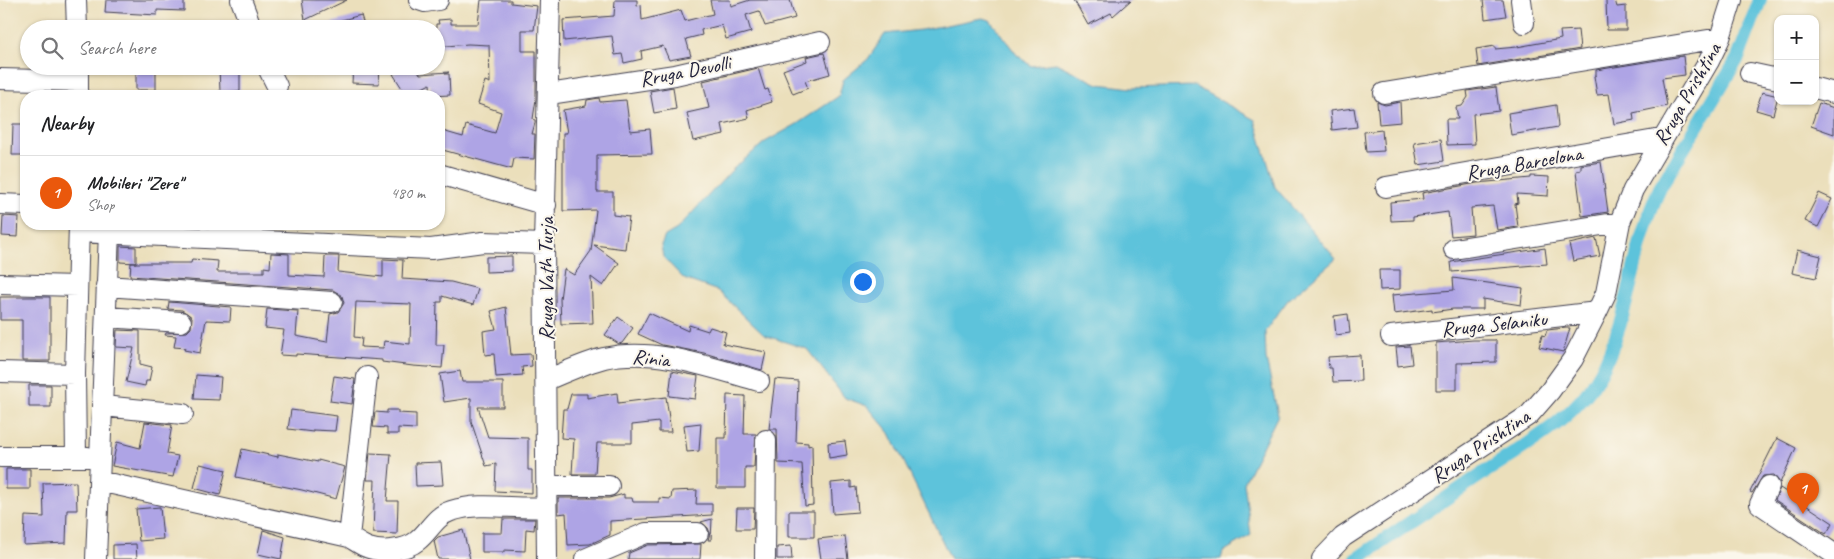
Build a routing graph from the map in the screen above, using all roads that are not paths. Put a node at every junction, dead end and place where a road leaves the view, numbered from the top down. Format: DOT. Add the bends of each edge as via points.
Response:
graph roads {
  1 [pos="76,0"];
  2 [pos="241,0"];
  3 [pos="419,0"];
  4 [pos="438,0"];
  5 [pos="550,0"];
  6 [pos="1521,0"];
  7 [pos="1732,0"];
  8 [pos="77,20"];
  9 [pos="249,20"];
  10 [pos="1524,23"];
  11 [pos="1720,38"];
  12 [pos="820,42"];
  13 [pos="1750,73"];
  14 [pos="271,75"];
  15 [pos="0,79"];
  16 [pos="1774,79"];
  17 [pos="78,81"];
  18 [pos="277,86"];
  19 [pos="1819,89"];
  20 [pos="1384,93"];
  21 [pos="1834,93"];
  22 [pos="549,94"];
  23 [pos="1662,138"];
  24 [pos="445,176"];
  25 [pos="1386,187"];
  26 [pos="0,204"];
  27 [pos="20,205"];
  28 [pos="546,205"];
  29 [pos="1620,222"];
  30 [pos="79,230"];
  31 [pos="94,230"];
  32 [pos="109,232"];
  33 [pos="544,244"];
  34 [pos="1454,249"];
  35 [pos="0,284"];
  36 [pos="76,286"];
  37 [pos="106,286"];
  38 [pos="332,302"];
  39 [pos="1597,312"];
  40 [pos="106,317"];
  41 [pos="181,322"];
  42 [pos="1391,336"];
  43 [pos="76,349"];
  44 [pos="105,349"];
  45 [pos="0,372"];
  46 [pos="75,374"];
  47 [pos="368,378"];
  48 [pos="546,380"];
  49 [pos="758,381"];
  50 [pos="103,406"];
  51 [pos="183,414"];
  52 [pos="766,440"];
  53 [pos="0,457"];
  54 [pos="76,457"];
  55 [pos="100,457"];
  56 [pos="99,481"];
  57 [pos="546,486"];
  58 [pos="609,486"];
  59 [pos="1769,486"];
  60 [pos="546,507"];
  61 [pos="698,533"];
  62 [pos="349,537"];
  63 [pos="1834,554"];
  64 [pos="96,559"];
  65 [pos="547,559"];
  66 [pos="585,559"];
  67 [pos="765,559"];
  68 [pos="1322,559"];
  1 -- 8 [label="street"];
  2 -- 9 [label="street"];
  3 -- 4 [label="street"];
  5 -- 22 [label="street, Rruga Vath Turja"];
  6 -- 10 [label="street"];
  7 -- 11 [label="street, Rruga Prishtina"];
  11 -- 20 [label="street"];
  11 -- 23 [label="street, Rruga Prishtina" via="1709,62"];
  12 -- 22 [label="street, Rruga Devolli" via="675,75"];
  13 -- 16 [label="street"];
  14 -- 18 [label="street"];
  15 -- 17 [label="street"];
  19 -- 21 [label="street"];
  22 -- 28 [label="street, Rruga Vath Turja"];
  23 -- 25 [label="street, Rruga Barcelona"];
  23 -- 29 [label="street, Rruga Prishtina" via="1633,190"];
  24 -- 28 [label="street"];
  26 -- 27 [label="street"];
  28 -- 33 [label="street, Rruga Vath Turja"];
  29 -- 34 [label="street"];
  29 -- 39 [label="street, Rruga Prishtina" via="1606,293"];
  30 -- 36 [label="street"];
  31 -- 32 [label="street"];
  32 -- 33 [label="street" via="431,249 483,242"];
  32 -- 37 [label="street"];
  33 -- 48 [label="street, Rruga Vath Turja"];
  35 -- 36 [label="street"];
  36 -- 43 [label="street"];
  37 -- 38 [label="street"];
  37 -- 40 [label="street"];
  39 -- 42 [label="street, Rruga Selaniku"];
  39 -- 68 [label="street, Rruga Prishtina" via="1573,359 1529,415 1343,537"];
  40 -- 41 [label="street"];
  40 -- 44 [label="street"];
  43 -- 44 [label="street"];
  43 -- 46 [label="street"];
  44 -- 50 [label="street"];
  45 -- 46 [label="street"];
  46 -- 54 [label="street"];
  47 -- 62 [label="street"];
  48 -- 49 [label="street, Rinia" via="602,359 646,354"];
  48 -- 57 [label="street, Rruga Vath Turja"];
  50 -- 51 [label="street"];
  50 -- 55 [label="street"];
  52 -- 67 [label="street"];
  53 -- 54 [label="street"];
  54 -- 55 [label="street"];
  55 -- 56 [label="street"];
  56 -- 62 [label="street"];
  56 -- 64 [label="street"];
  57 -- 58 [label="street"];
  57 -- 60 [label="street, Rruga Vath Turja"];
  59 -- 63 [label="street" via="1760,504"];
  60 -- 62 [label="street" via="527,509 483,505 450,511 416,542 394,550 370,549"];
  60 -- 65 [label="street, Rruga Vath Turja"];
  61 -- 66 [label="street" via="646,534"];
}
